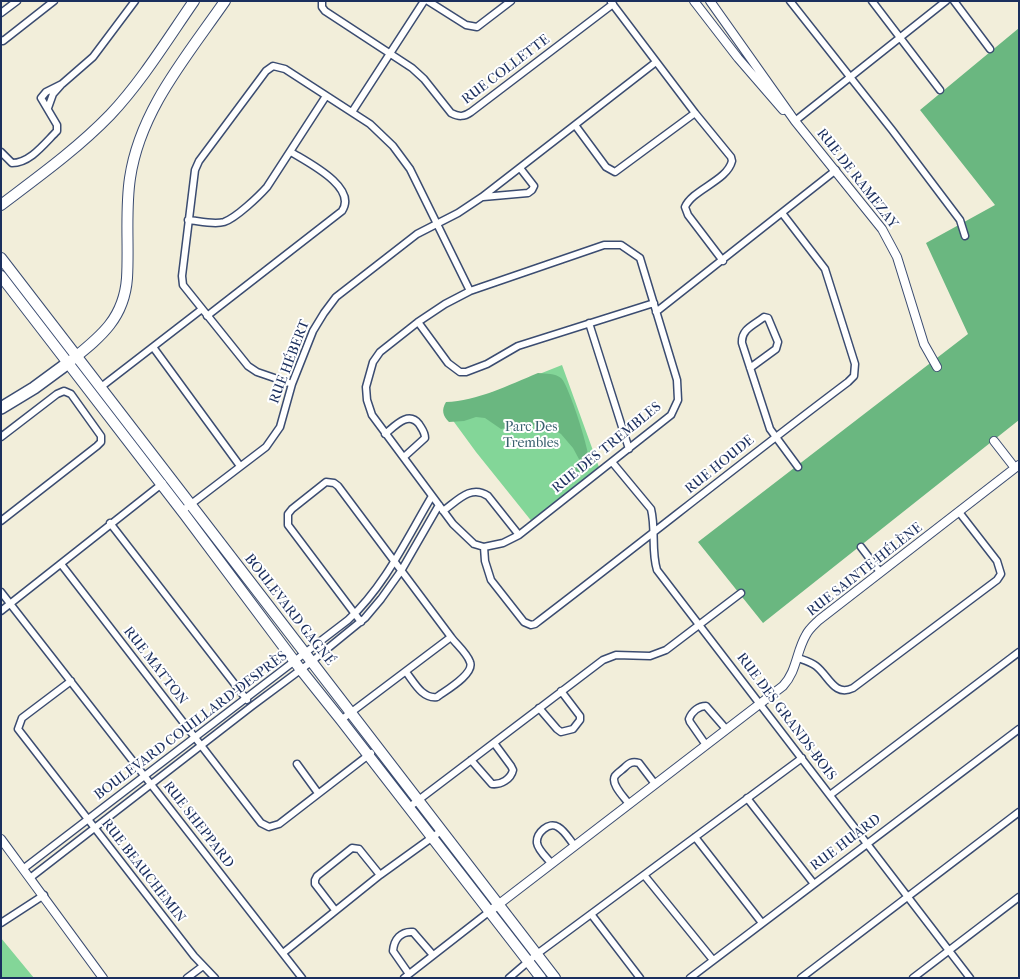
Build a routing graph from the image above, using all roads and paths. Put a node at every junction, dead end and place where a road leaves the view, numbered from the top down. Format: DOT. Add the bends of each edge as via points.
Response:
graph roads {
  1 [pos="17,1"];
  2 [pos="54,1"];
  3 [pos="135,1"];
  4 [pos="194,1"];
  5 [pos="225,1"];
  6 [pos="424,1"];
  7 [pos="428,1"];
  8 [pos="511,1"];
  9 [pos="694,1"];
  10 [pos="790,1"];
  11 [pos="872,1"];
  12 [pos="946,1"];
  13 [pos="954,1"];
  14 [pos="612,3"];
  15 [pos="322,4"];
  16 [pos="713,5"];
  17 [pos="1,13"];
  18 [pos="705,16"];
  19 [pos="901,38"];
  20 [pos="1,40"];
  21 [pos="990,50"];
  22 [pos="390,53"];
  23 [pos="656,62"];
  24 [pos="851,78"];
  25 [pos="940,90"];
  26 [pos="326,96"];
  27 [pos="352,112"];
  28 [pos="695,113"];
  29 [pos="796,121"];
  30 [pos="575,125"];
  31 [pos="1,152"];
  32 [pos="291,152"];
  33 [pos="520,168"];
  34 [pos="836,170"];
  35 [pos="482,197"];
  36 [pos="1,205"];
  37 [pos="782,213"];
  38 [pos="188,220"];
  39 [pos="436,224"];
  40 [pos="964,236"];
  41 [pos="1,258"];
  42 [pos="723,260"];
  43 [pos="1,276"];
  44 [pos="470,291"];
  45 [pos="654,303"];
  46 [pos="202,309"];
  47 [pos="656,312"];
  48 [pos="207,316"];
  49 [pos="418,322"];
  50 [pos="589,323"];
  51 [pos="153,347"];
  52 [pos="72,360"];
  53 [pos="937,367"];
  54 [pos="750,368"];
  55 [pos="292,384"];
  56 [pos="101,387"];
  57 [pos="1,408"];
  58 [pos="385,434"];
  59 [pos="1,437"];
  60 [pos="775,437"];
  61 [pos="994,441"];
  62 [pos="629,448"];
  63 [pos="404,457"];
  64 [pos="612,462"];
  65 [pos="240,466"];
  66 [pos="798,467"];
  67 [pos="1018,468"];
  68 [pos="165,480"];
  69 [pos="432,496"];
  70 [pos="186,508"];
  71 [pos="441,508"];
  72 [pos="959,512"];
  73 [pos="1,521"];
  74 [pos="110,523"];
  75 [pos="653,534"];
  76 [pos="519,535"];
  77 [pos="484,547"];
  78 [pos="861,548"];
  79 [pos="395,560"];
  80 [pos="61,564"];
  81 [pos="401,571"];
  82 [pos="880,572"];
  83 [pos="1,592"];
  84 [pos="741,593"];
  85 [pos="10,604"];
  86 [pos="1,611"];
  87 [pos="355,614"];
  88 [pos="361,622"];
  89 [pos="700,625"];
  90 [pos="450,637"];
  91 [pos="1019,652"];
  92 [pos="308,658"];
  93 [pos="798,658"];
  94 [pos="298,666"];
  95 [pos="406,672"];
  96 [pos="71,681"];
  97 [pos="561,691"];
  98 [pos="246,699"];
  99 [pos="760,703"];
  100 [pos="252,706"];
  101 [pos="539,708"];
  102 [pos="352,714"];
  103 [pos="341,720"];
  104 [pos="1019,729"];
  105 [pos="726,730"];
  106 [pos="195,738"];
  107 [pos="494,743"];
  108 [pos="706,744"];
  109 [pos="201,746"];
  110 [pos="378,748"];
  111 [pos="368,755"];
  112 [pos="802,758"];
  113 [pos="471,760"];
  114 [pos="296,764"];
  115 [pos="145,777"];
  116 [pos="655,784"];
  117 [pos="151,786"];
  118 [pos="318,793"];
  119 [pos="830,795"];
  120 [pos="747,798"];
  121 [pos="418,801"];
  122 [pos="629,804"];
  123 [pos="408,808"];
  124 [pos="1019,812"];
  125 [pos="88,820"];
  126 [pos="94,829"];
  127 [pos="441,831"];
  128 [pos="432,837"];
  129 [pos="695,837"];
  130 [pos="1,840"];
  131 [pos="867,844"];
  132 [pos="574,845"];
  133 [pos="551,863"];
  134 [pos="23,869"];
  135 [pos="644,874"];
  136 [pos="380,875"];
  137 [pos="30,878"];
  138 [pos="814,884"];
  139 [pos="44,896"];
  140 [pos="908,897"];
  141 [pos="1019,897"];
  142 [pos="498,904"];
  143 [pos="335,910"];
  144 [pos="490,911"];
  145 [pos="591,914"];
  146 [pos="1,922"];
  147 [pos="762,923"];
  148 [pos="949,951"];
  149 [pos="283,953"];
  150 [pos="537,954"];
  151 [pos="433,955"];
  152 [pos="713,960"];
  153 [pos="529,961"];
  154 [pos="203,966"];
  155 [pos="407,976"];
  156 [pos="103,978"];
  157 [pos="187,978"];
  158 [pos="215,978"];
  159 [pos="302,978"];
  160 [pos="509,978"];
  161 [pos="541,978"];
  162 [pos="555,978"];
  163 [pos="640,978"];
  164 [pos="690,978"];
  165 [pos="801,978"];
  166 [pos="913,978"];
  167 [pos="970,978"];
  1 -- 17 [label="street"];
  2 -- 20 [label="street"];
  3 -- 31 [label="street" via="92,57 62,84 42,96 57,131 22,163 12,163"];
  4 -- 36 [label="main road" via="110,114 79,144"];
  5 -- 52 [label="main road" via="145,124 129,183 124,299 110,326"];
  6 -- 22 [label="street"];
  7 -- 8 [label="street" via="471,27 481,25"];
  9 -- 18 [label="street, RUE DE RAMEZAY"];
  10 -- 24 [label="street"];
  11 -- 19 [label="street"];
  12 -- 19 [label="street"];
  13 -- 21 [label="street"];
  14 -- 22 [label="street, RUE COLLETTE" via="465,116 452,114 424,79"];
  14 -- 23 [label="street"];
  15 -- 22 [label="street, RUE COLLETTE" via="325,11"];
  16 -- 18 [label="street"];
  16 -- 29 [label="street, RUE DE RAMEZAY"];
  18 -- 29 [label="street, RUE DE RAMEZAY" via="775,103"];
  19 -- 24 [label="street"];
  19 -- 25 [label="street"];
  22 -- 27 [label="street"];
  23 -- 28 [label="street"];
  23 -- 30 [label="street, RUE HÉBERT"];
  24 -- 29 [label="street"];
  24 -- 40 [label="street" via="960,220"];
  26 -- 27 [label="street"];
  26 -- 32 [label="street"];
  26 -- 38 [label="street" via="278,66 266,71 199,161"];
  27 -- 39 [label="street" via="375,129 402,157"];
  28 -- 30 [label="street" via="615,172 606,167"];
  28 -- 42 [label="street" via="732,161 728,169 685,208"];
  29 -- 34 [label="street, RUE DE RAMEZAY"];
  30 -- 33 [label="street, RUE HÉBERT"];
  32 -- 38 [label="street" via="259,197 226,222"];
  32 -- 48 [label="street" via="338,185 346,205"];
  33 -- 35 [label="street, RUE HÉBERT"];
  33 -- 35 [label="street, RUE HÉBERT" via="532,181 532,190"];
  34 -- 37 [label="street"];
  34 -- 53 [label="street, RUE DE RAMEZAY" via="890,242 924,344"];
  35 -- 39 [label="street, RUE HÉBERT"];
  37 -- 42 [label="street"];
  37 -- 60 [label="street, RUE HOUDE" via="825,269 856,369 848,382"];
  38 -- 46 [label="street" via="183,284"];
  39 -- 44 [label="street"];
  39 -- 55 [label="street, RUE HÉBERT" via="417,234 336,297 313,331"];
  41 -- 52 [label="main road, BOULEVARD GAGNÉ"];
  42 -- 47 [label="street"];
  43 -- 52 [label="main road, BOULEVARD GAGNÉ"];
  44 -- 45 [label="street, RUE DES TREMBLES" via="604,246 622,245 640,258"];
  44 -- 49 [label="street, RUE DES TREMBLES"];
  45 -- 47 [label="street, RUE DES TREMBLES"];
  45 -- 50 [label="street"];
  46 -- 48 [label="street"];
  46 -- 51 [label="street"];
  47 -- 62 [label="street, RUE DES TREMBLES" via="677,380 678,400 671,414"];
  48 -- 55 [label="street" via="248,366"];
  49 -- 50 [label="street" via="448,363 460,372 472,371 518,346"];
  49 -- 58 [label="street, RUE DES TREMBLES" via="380,352 369,373 368,400 372,415"];
  50 -- 62 [label="street"];
  51 -- 56 [label="street"];
  51 -- 65 [label="street"];
  52 -- 56 [label="main road, BOULEVARD GAGNÉ"];
  52 -- 57 [label="highway"];
  52 -- 68 [label="main road, BOULEVARD GAGNÉ"];
  54 -- 54 [label="street" via="742,334 768,318 778,345"];
  54 -- 60 [label="street"];
  55 -- 65 [label="street, RUE HÉBERT" via="274,437"];
  56 -- 68 [label="main road, BOULEVARD GAGNÉ"];
  58 -- 63 [label="street, RUE DES TREMBLES"];
  58 -- 63 [label="street" via="405,419 416,420 425,438"];
  59 -- 73 [label="street" via="57,394 66,391 101,433 97,446"];
  60 -- 66 [label="street"];
  60 -- 75 [label="street, RUE HOUDE"];
  61 -- 67 [label="street"];
  62 -- 64 [label="street, RUE DES TREMBLES"];
  63 -- 69 [label="street, RUE DES TREMBLES"];
  64 -- 75 [label="street, RUE DES GRANDS-BOIS" via="651,509"];
  64 -- 76 [label="street, RUE DES TREMBLES"];
  65 -- 70 [label="street, RUE HÉBERT"];
  67 -- 72 [label="street, RUE SAINTE-HÉLÈNE"];
  68 -- 70 [label="main road, BOULEVARD GAGNÉ"];
  68 -- 74 [label="street"];
  69 -- 71 [label="street, RUE DES TREMBLES"];
  69 -- 79 [label="street, BOULEVARD COUILLARD-DESPRÈS"];
  70 -- 92 [label="main road, BOULEVARD GAGNÉ"];
  70 -- 94 [label="main road, BOULEVARD GAGNÉ"];
  71 -- 76 [label="street" via="469,492 480,492 488,496"];
  71 -- 77 [label="street, RUE DES TREMBLES" via="464,535 474,544"];
  71 -- 81 [label="street, BOULEVARD COUILLARD-DESPRÈS"];
  72 -- 82 [label="street, RUE SAINTE-HÉLÈNE"];
  72 -- 93 [label="street" via="998,561 1001,574 997,580 846,691 839,690 816,666"];
  74 -- 80 [label="street"];
  74 -- 98 [label="street"];
  75 -- 77 [label="street, RUE HOUDE" via="531,625 524,622 491,580"];
  75 -- 89 [label="street, RUE DES GRANDS-BOIS" via="657,570"];
  76 -- 77 [label="street, RUE DES TREMBLES"];
  78 -- 82 [label="street"];
  79 -- 81 [label="street"];
  79 -- 87 [label="street, BOULEVARD COUILLARD-DESPRÈS"];
  79 -- 87 [label="street" via="334,483 326,482 288,514 288,525"];
  80 -- 85 [label="street"];
  80 -- 106 [label="street, RUE MATTON"];
  81 -- 88 [label="street, BOULEVARD COUILLARD-DESPRÈS"];
  81 -- 90 [label="street"];
  82 -- 93 [label="street, RUE SAINTE-HÉLÈNE" via="810,628 800,646"];
  83 -- 85 [label="street, RUE SHEPPARD"];
  84 -- 89 [label="street"];
  85 -- 86 [label="street"];
  85 -- 96 [label="street, RUE SHEPPARD"];
  87 -- 88 [label="street"];
  87 -- 92 [label="street, BOULEVARD COUILLARD-DESPRÈS"];
  88 -- 92 [label="street, BOULEVARD COUILLARD-DESPRÈS"];
  89 -- 97 [label="street" via="659,654 616,655 603,660"];
  89 -- 99 [label="street, RUE DES GRANDS-BOIS"];
  90 -- 95 [label="street"];
  90 -- 95 [label="street" via="470,661 471,668 467,674 431,698"];
  91 -- 119 [label="street"];
  92 -- 94 [label="street, BOULEVARD COUILLARD-DESPRÈS"];
  92 -- 94 [label="street, BOULEVARD COUILLARD-DESPRÈS"];
  92 -- 102 [label="main road, BOULEVARD GAGNÉ"];
  93 -- 99 [label="street, RUE SAINTE-HÉLÈNE" via="786,682"];
  94 -- 98 [label="street, BOULEVARD COUILLARD-DESPRÈS"];
  94 -- 100 [label="street, BOULEVARD COUILLARD-DESPRÈS"];
  94 -- 103 [label="main road, BOULEVARD GAGNÉ"];
  95 -- 102 [label="street"];
  96 -- 115 [label="street, RUE SHEPPARD"];
  96 -- 125 [label="street, RUE BEAUCHEMIN" via="22,718 18,729"];
  97 -- 101 [label="street"];
  97 -- 101 [label="street" via="580,716 574,729 562,732 557,729"];
  98 -- 100 [label="street"];
  98 -- 106 [label="street, BOULEVARD COUILLARD-DESPRÈS"];
  99 -- 105 [label="street, RUE SAINTE-HÉLÈNE"];
  99 -- 112 [label="street, RUE DES GRANDS-BOIS"];
  100 -- 109 [label="street, BOULEVARD COUILLARD-DESPRÈS"];
  101 -- 107 [label="street"];
  102 -- 103 [label="street"];
  102 -- 110 [label="main road, BOULEVARD GAGNÉ"];
  103 -- 111 [label="main road, BOULEVARD GAGNÉ"];
  104 -- 131 [label="street, RUE HUARD"];
  105 -- 108 [label="street, RUE SAINTE-HÉLÈNE"];
  105 -- 108 [label="street" via="706,706 700,707 689,719"];
  106 -- 109 [label="street, RUE MATTON"];
  106 -- 115 [label="street, BOULEVARD COUILLARD-DESPRÈS"];
  107 -- 113 [label="street"];
  107 -- 113 [label="street" via="513,770 510,777 500,784 492,784"];
  108 -- 116 [label="street, RUE SAINTE-HÉLÈNE"];
  109 -- 117 [label="street, BOULEVARD COUILLARD-DESPRÈS"];
  109 -- 118 [label="street, RUE MATTON" via="261,823 269,827 279,824"];
  110 -- 111 [label="street"];
  110 -- 121 [label="main road, BOULEVARD GAGNÉ"];
  111 -- 118 [label="street"];
  111 -- 123 [label="main road, BOULEVARD GAGNÉ"];
  112 -- 119 [label="street, RUE DES GRANDS-BOIS"];
  112 -- 120 [label="street"];
  113 -- 121 [label="street"];
  114 -- 118 [label="street"];
  115 -- 117 [label="street, RUE SHEPPARD"];
  115 -- 125 [label="street, BOULEVARD COUILLARD-DESPRÈS"];
  116 -- 122 [label="street, RUE SAINTE-HÉLÈNE"];
  116 -- 122 [label="street" via="638,763 626,766 614,780"];
  117 -- 126 [label="street, BOULEVARD COUILLARD-DESPRÈS"];
  117 -- 149 [label="street, RUE SHEPPARD"];
  119 -- 131 [label="street, RUE DES GRANDS-BOIS"];
  120 -- 129 [label="street"];
  120 -- 138 [label="street"];
  121 -- 123 [label="street"];
  121 -- 127 [label="main road, BOULEVARD GAGNÉ"];
  122 -- 132 [label="street, RUE SAINTE-HÉLÈNE"];
  123 -- 128 [label="main road, BOULEVARD GAGNÉ"];
  124 -- 140 [label="street"];
  125 -- 126 [label="street, RUE BEAUCHEMIN"];
  125 -- 134 [label="street, BOULEVARD COUILLARD-DESPRÈS"];
  126 -- 137 [label="street, BOULEVARD COUILLARD-DESPRÈS"];
  126 -- 154 [label="street, RUE BEAUCHEMIN"];
  127 -- 128 [label="street"];
  127 -- 142 [label="main road, BOULEVARD GAGNÉ"];
  128 -- 136 [label="street"];
  128 -- 144 [label="main road, BOULEVARD GAGNÉ"];
  129 -- 135 [label="street"];
  129 -- 147 [label="street"];
  130 -- 134 [label="street"];
  131 -- 138 [label="street, RUE HUARD"];
  131 -- 140 [label="street, RUE DES GRANDS-BOIS"];
  132 -- 133 [label="street, RUE SAINTE-HÉLÈNE"];
  132 -- 133 [label="street" via="559,827 548,826 538,836 537,842"];
  133 -- 142 [label="street, RUE SAINTE-HÉLÈNE"];
  134 -- 137 [label="street"];
  135 -- 145 [label="street"];
  135 -- 152 [label="street"];
  136 -- 143 [label="street"];
  136 -- 143 [label="street" via="359,849 352,848 315,880"];
  137 -- 139 [label="street"];
  138 -- 147 [label="street, RUE HUARD"];
  139 -- 146 [label="street"];
  139 -- 156 [label="street"];
  140 -- 148 [label="street, RUE DES GRANDS-BOIS"];
  140 -- 165 [label="street"];
  141 -- 148 [label="street"];
  142 -- 144 [label="street, RUE SAINTE-HÉLÈNE"];
  142 -- 150 [label="main road, BOULEVARD GAGNÉ"];
  143 -- 149 [label="street"];
  144 -- 151 [label="street, RUE SAINTE-HÉLÈNE"];
  144 -- 153 [label="main road, BOULEVARD GAGNÉ"];
  145 -- 150 [label="street"];
  145 -- 163 [label="street"];
  147 -- 152 [label="street, RUE HUARD"];
  148 -- 166 [label="street"];
  148 -- 167 [label="street, RUE DES GRANDS-BOIS"];
  149 -- 159 [label="street, RUE SHEPPARD"];
  150 -- 153 [label="street"];
  150 -- 162 [label="main road, BOULEVARD GAGNÉ"];
  151 -- 155 [label="street, RUE SAINTE-HÉLÈNE"];
  151 -- 155 [label="street, RUE SAINTE-HÉLÈNE" via="413,932 401,934 393,951"];
  152 -- 164 [label="street, RUE HUARD"];
  153 -- 160 [label="street"];
  153 -- 161 [label="main road, BOULEVARD GAGNÉ"];
  154 -- 157 [label="street"];
  154 -- 158 [label="street, RUE BEAUCHEMIN"];
}
